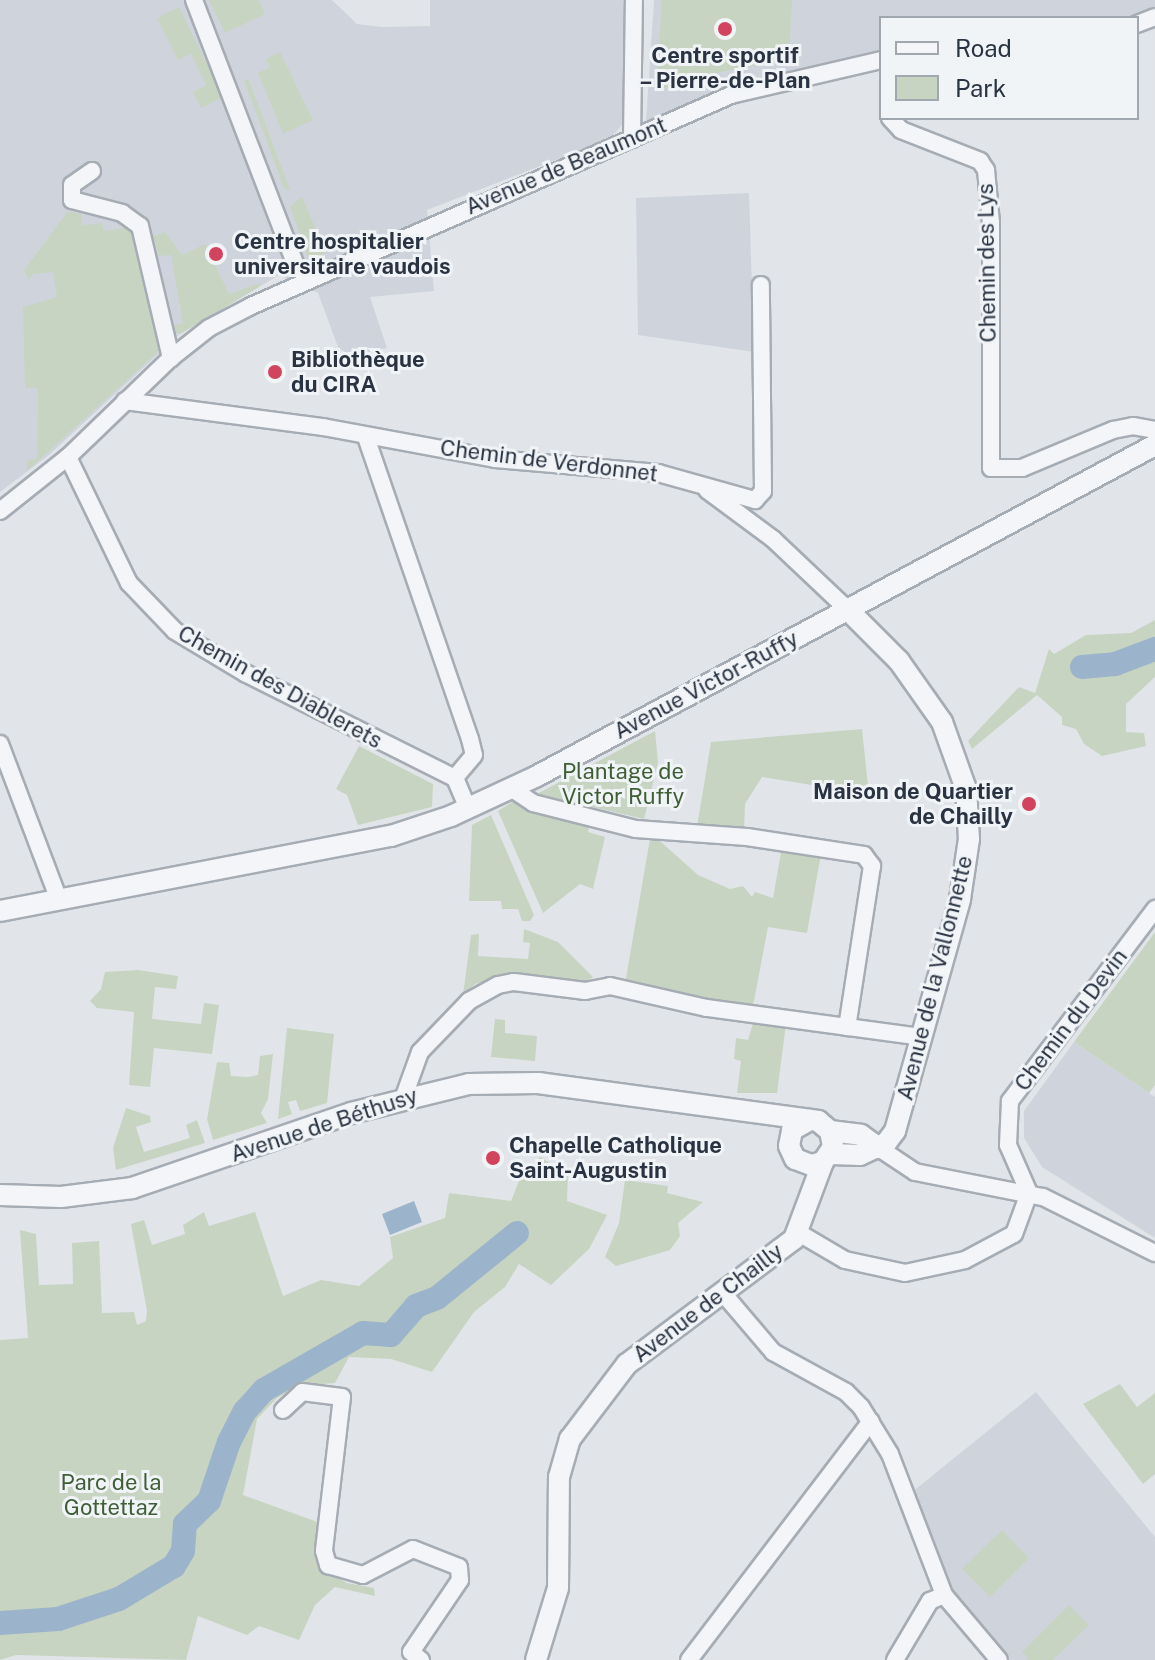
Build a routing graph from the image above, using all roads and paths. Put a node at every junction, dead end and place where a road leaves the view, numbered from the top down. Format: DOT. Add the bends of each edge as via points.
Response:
graph roads {
  1 [pos="194,0"];
  2 [pos="634,0"];
  3 [pos="879,60"];
  4 [pos="892,120"];
  5 [pos="632,139"];
  6 [pos="92,171"];
  7 [pos="307,277"];
  8 [pos="761,285"];
  9 [pos="171,358"];
  10 [pos="125,401"];
  11 [pos="1155,430"];
  12 [pos="366,437"];
  13 [pos="1155,445"];
  14 [pos="68,457"];
  15 [pos="693,480"];
  16 [pos="0,511"];
  17 [pos="846,608"];
  18 [pos="0,744"];
  19 [pos="455,778"];
  20 [pos="511,788"];
  21 [pos="468,809"];
  22 [pos="59,900"];
  23 [pos="1155,909"];
  24 [pos="0,911"];
  25 [pos="847,1027"];
  26 [pos="922,1037"];
  27 [pos="403,1099"];
  28 [pos="652,1100"];
  29 [pos="810,1120"];
  30 [pos="830,1131"];
  31 [pos="789,1137"];
  32 [pos="879,1148"];
  33 [pos="827,1158"];
  34 [pos="795,1159"];
  35 [pos="1029,1193"];
  36 [pos="0,1195"];
  37 [pos="802,1224"];
  38 [pos="1155,1253"];
  39 [pos="722,1292"];
  40 [pos="283,1410"];
  41 [pos="871,1421"];
  42 [pos="944,1595"];
  43 [pos="421,1660"];
  44 [pos="536,1660"];
  45 [pos="689,1660"];
  46 [pos="895,1660"];
  47 [pos="999,1660"];
  1 -- 7 [label="street" via="296,266"];
  2 -- 5 [label="street"];
  3 -- 5 [label="street, Avenue de Beaumont" via="731,95"];
  4 -- 11 [label="street, Chemin des Lys" via="901,130 980,161 990,186 991,468 1022,468 1113,430"];
  5 -- 7 [label="street, Avenue de Beaumont"];
  6 -- 9 [label="street" via="72,185 72,200 122,213 140,226"];
  7 -- 9 [label="street, Avenue de Beaumont" via="209,328"];
  8 -- 15 [label="street, Chemin de Verdonnet" via="761,496 750,501"];
  9 -- 10 [label="street, Avenue de Beaumont"];
  10 -- 12 [label="street, Chemin de Verdonnet"];
  10 -- 14 [label="street, Avenue de Beaumont"];
  12 -- 15 [label="street, Chemin de Verdonnet" via="495,459"];
  12 -- 19 [label="street" via="470,739 474,755"];
  13 -- 17 [label="street, Avenue Victor-Ruffy"];
  14 -- 16 [label="street, Avenue de Beaumont"];
  14 -- 19 [label="street, Chemin des Diablerets" via="129,583 175,631 245,673"];
  15 -- 17 [label="street, Avenue de la Vallonnette" via="773,539"];
  17 -- 20 [label="street, Avenue Victor-Ruffy"];
  17 -- 26 [label="street, Avenue de la Vallonnette" via="921,687 949,737 966,789 965,874"];
  18 -- 22 [label="street"];
  19 -- 21 [label="street"];
  20 -- 21 [label="street, Avenue Victor-Ruffy"];
  20 -- 25 [label="street" via="533,803 636,829 747,837 864,855 872,866"];
  21 -- 22 [label="street, Avenue Victor-Ruffy" via="391,836"];
  22 -- 24 [label="street, Avenue Victor-Ruffy"];
  23 -- 35 [label="street, Chemin du Devin" via="1010,1101 1008,1145"];
  25 -- 26 [label="street"];
  25 -- 27 [label="street" via="707,1008 610,986 585,991 498,985 469,1001 420,1052"];
  26 -- 32 [label="street, Avenue de la Vallonnette" via="895,1131"];
  27 -- 28 [label="street, Avenue de Béthusy" via="469,1084 538,1083"];
  27 -- 36 [label="street, Avenue de Béthusy" via="132,1188 61,1197"];
  28 -- 29 [label="street, Avenue de Béthusy" via="679,1099"];
  28 -- 31 [label="street, Avenue de Béthusy" via="677,1111 770,1125"];
  29 -- 30 [label="street, Avenue de Béthusy"];
  29 -- 31 [label="street"];
  30 -- 32 [label="street, Avenue de Béthusy" via="861,1135"];
  30 -- 33 [label="street"];
  31 -- 34 [label="street"];
  32 -- 33 [label="street"];
  32 -- 35 [label="street" via="915,1172"];
  33 -- 34 [label="street" via="811,1165"];
  33 -- 37 [label="street"];
  34 -- 37 [label="street"];
  35 -- 37 [label="street" via="1014,1234 965,1260 921,1272 845,1260"];
  35 -- 38 [label="street"];
  37 -- 39 [label="street, Avenue de Chailly"];
  39 -- 41 [label="street" via="773,1352 846,1392"];
  39 -- 44 [label="street, Avenue de Chailly" via="627,1364 570,1439 559,1477 558,1588"];
  40 -- 43 [label="street" via="302,1392 342,1397 324,1551 328,1565 363,1575 413,1549 459,1567 460,1580 411,1652"];
  41 -- 42 [label="street" via="890,1454"];
  41 -- 45 [label="street"];
  42 -- 46 [label="street" via="930,1601"];
  42 -- 47 [label="street"];
}
